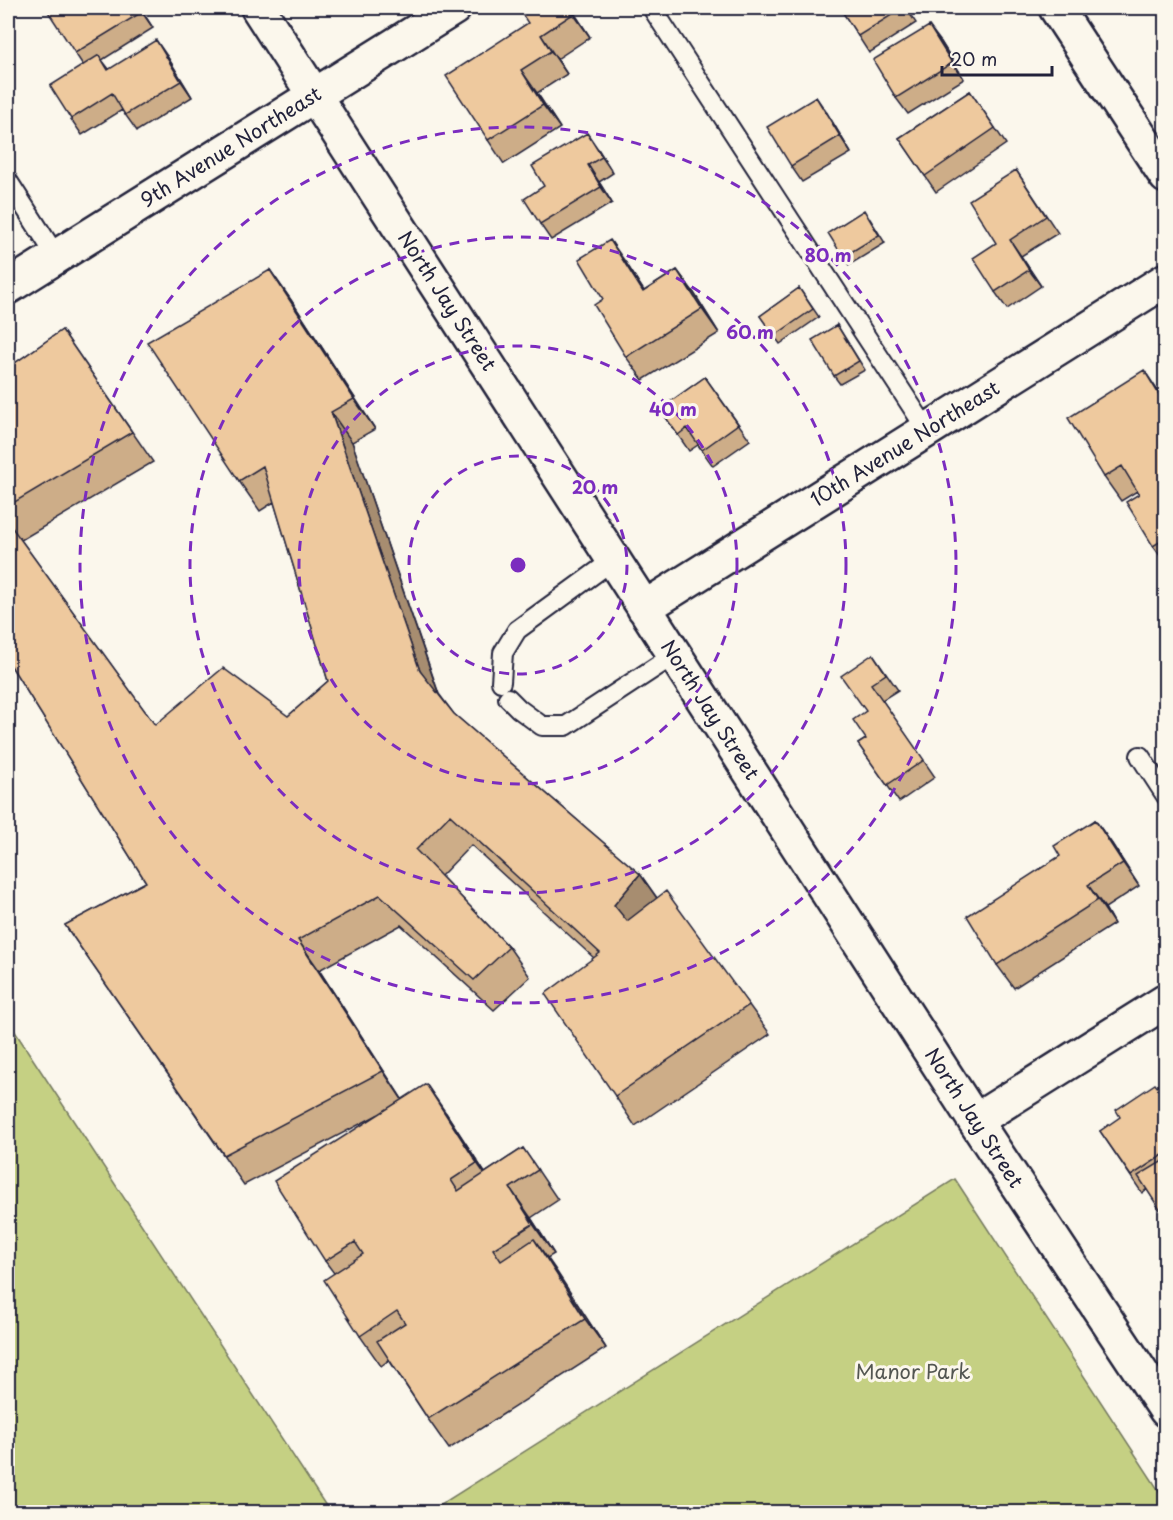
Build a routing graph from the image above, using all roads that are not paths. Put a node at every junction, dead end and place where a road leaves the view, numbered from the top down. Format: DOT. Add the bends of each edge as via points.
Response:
graph roads {
  1 [pos="258,8"];
  2 [pos="454,8"];
  3 [pos="652,8"];
  4 [pos="1056,8"];
  5 [pos="314,95"];
  6 [pos="1166,176"];
  7 [pos="8,181"];
  8 [pos="56,256"];
  9 [pos="1166,280"];
  10 [pos="8,287"];
  11 [pos="927,430"];
  12 [pos="613,560"];
  13 [pos="644,608"];
  14 [pos="674,655"];
  15 [pos="1140,756"];
  16 [pos="1166,795"];
  17 [pos="1166,1000"];
  18 [pos="975,1121"];
  19 [pos="1166,1410"];
  1 -- 5 [label="street, North Jay Street"];
  2 -- 5 [label="street, 9th Avenue Northeast"];
  3 -- 11 [label="lane"];
  4 -- 6 [label="street"];
  5 -- 8 [label="street, 9th Avenue Northeast"];
  5 -- 12 [label="street, North Jay Street"];
  7 -- 8 [label="lane"];
  8 -- 10 [label="street, 9th Avenue Northeast"];
  9 -- 11 [label="street, 10th Avenue Northeast"];
  11 -- 13 [label="street, 10th Avenue Northeast"];
  12 -- 13 [label="street, North Jay Street"];
  12 -- 14 [label="lane" via="517,630 503,653 505,690 519,709 542,726 566,726"];
  13 -- 14 [label="street, North Jay Street"];
  14 -- 18 [label="street, North Jay Street"];
  15 -- 16 [label="lane"];
  17 -- 18 [label="street"];
  18 -- 19 [label="street, North Jay Street"];
}
